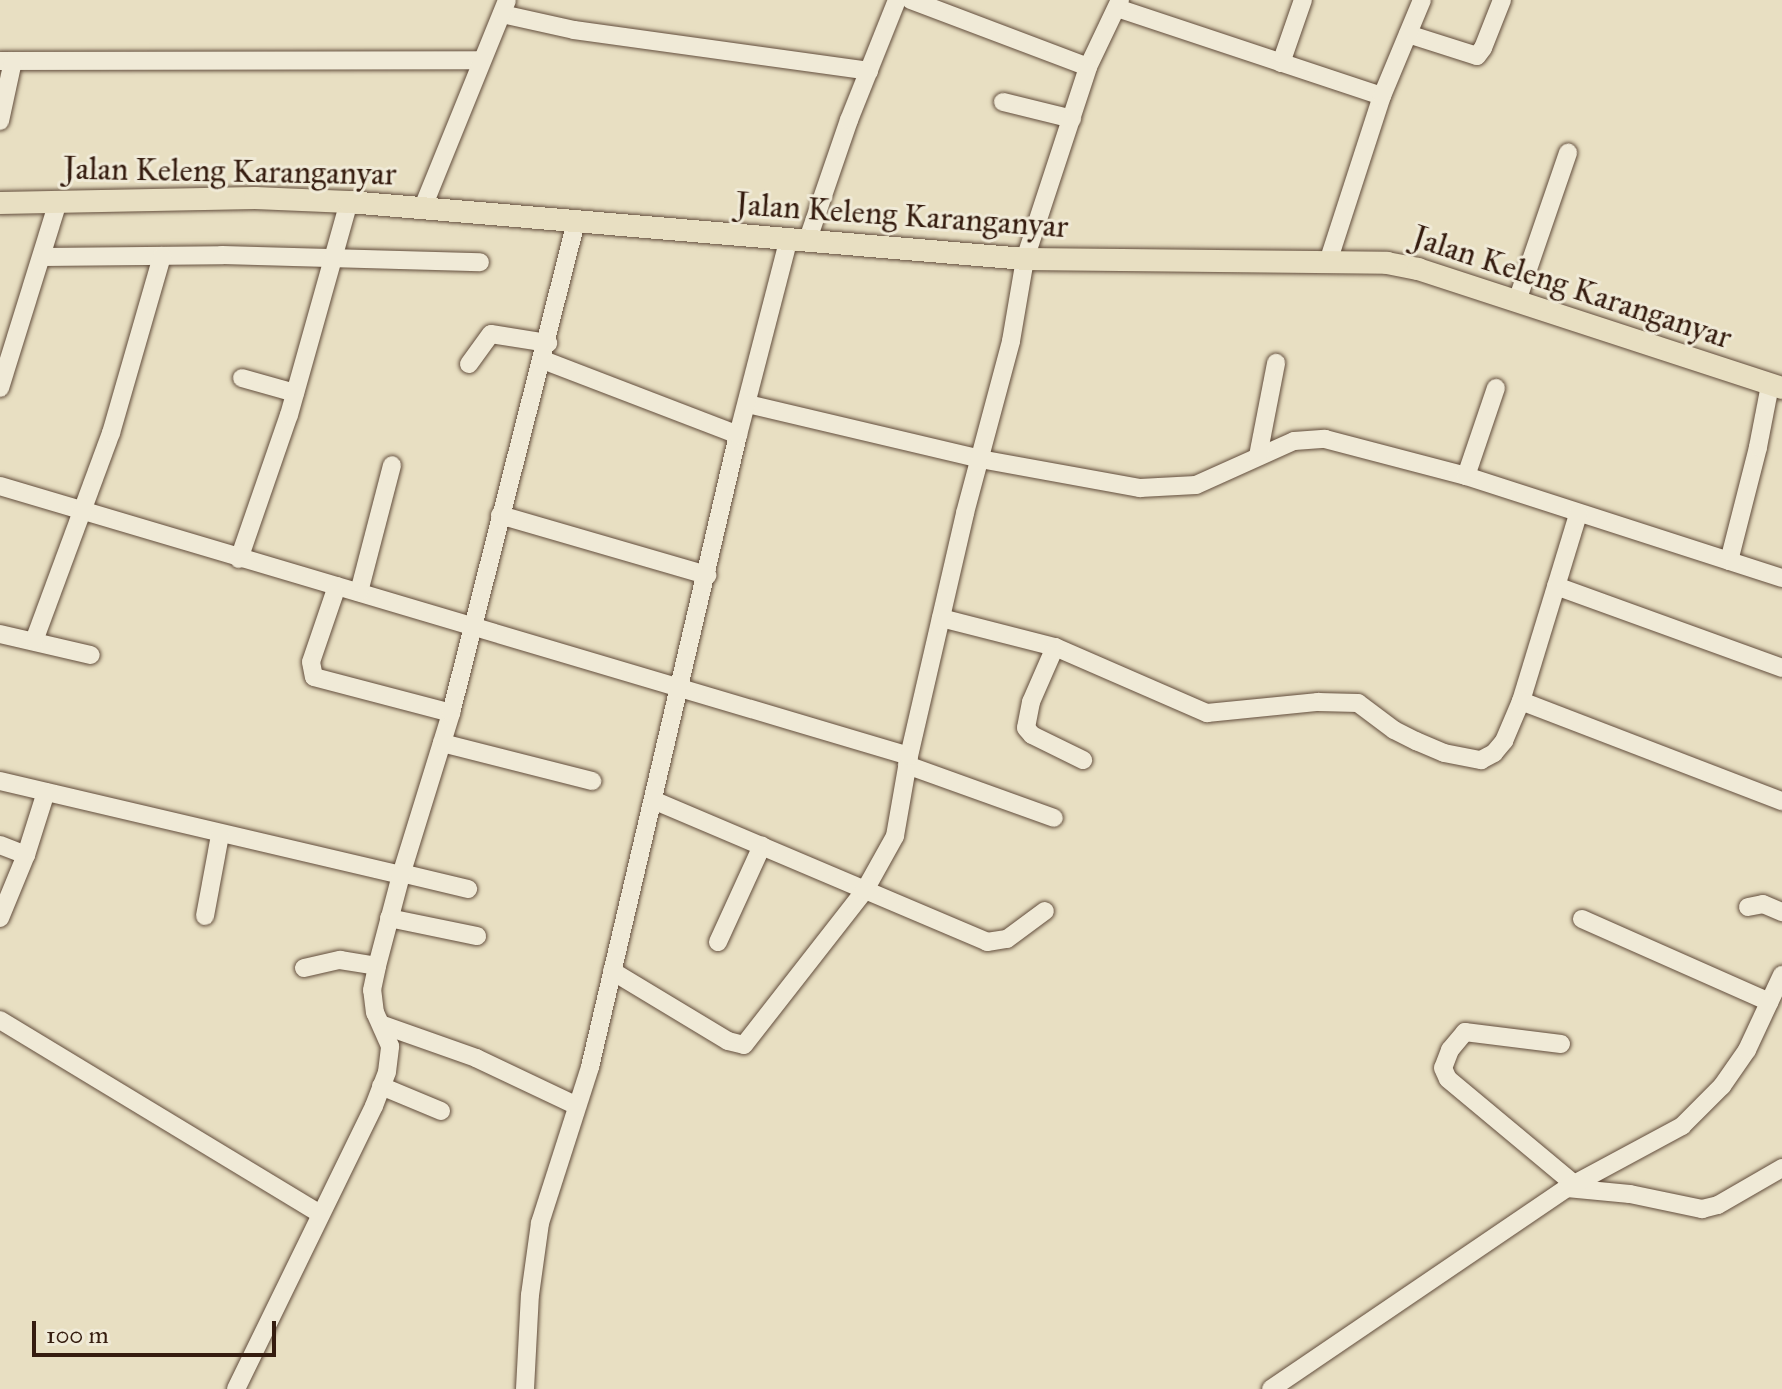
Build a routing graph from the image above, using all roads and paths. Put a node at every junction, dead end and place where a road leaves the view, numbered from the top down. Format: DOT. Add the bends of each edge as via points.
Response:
graph roads {
  1 [pos="897,0"];
  2 [pos="911,0"];
  3 [pos="1303,0"];
  4 [pos="1422,0"];
  5 [pos="1502,0"];
  6 [pos="1118,4"];
  7 [pos="505,7"];
  8 [pos="1408,34"];
  9 [pos="480,60"];
  10 [pos="6,61"];
  11 [pos="1281,63"];
  12 [pos="1088,67"];
  13 [pos="869,71"];
  14 [pos="1382,96"];
  15 [pos="1003,102"];
  16 [pos="1072,119"];
  17 [pos="0,121"];
  18 [pos="1568,153"];
  19 [pos="58,202"];
  20 [pos="349,202"];
  21 [pos="0,203"];
  22 [pos="423,207"];
  23 [pos="576,222"];
  24 [pos="798,242"];
  25 [pos="337,243"];
  26 [pos="47,244"];
  27 [pos="162,256"];
  28 [pos="1025,259"];
  29 [pos="480,262"];
  30 [pos="1328,262"];
  31 [pos="1517,301"];
  32 [pos="545,352"];
  33 [pos="1276,363"];
  34 [pos="469,364"];
  35 [pos="242,378"];
  36 [pos="1,382"];
  37 [pos="1776,386"];
  38 [pos="1496,388"];
  39 [pos="295,393"];
  40 [pos="748,404"];
  41 [pos="738,435"];
  42 [pos="1258,456"];
  43 [pos="980,459"];
  44 [pos="392,465"];
  45 [pos="1466,476"];
  46 [pos="0,486"];
  47 [pos="82,510"];
  48 [pos="1578,514"];
  49 [pos="500,515"];
  50 [pos="239,559"];
  51 [pos="1729,561"];
  52 [pos="707,575"];
  53 [pos="1782,578"];
  54 [pos="337,586"];
  55 [pos="1556,586"];
  56 [pos="359,592"];
  57 [pos="941,618"];
  58 [pos="472,629"];
  59 [pos="0,634"];
  60 [pos="34,641"];
  61 [pos="1055,647"];
  62 [pos="91,655"];
  63 [pos="1782,668"];
  64 [pos="678,688"];
  65 [pos="1521,701"];
  66 [pos="451,713"];
  67 [pos="442,743"];
  68 [pos="908,760"];
  69 [pos="1083,760"];
  70 [pos="0,781"];
  71 [pos="592,781"];
  72 [pos="46,792"];
  73 [pos="653,800"];
  74 [pos="1782,801"];
  75 [pos="1054,818"];
  76 [pos="220,835"];
  77 [pos="0,845"];
  78 [pos="762,846"];
  79 [pos="26,855"];
  80 [pos="401,874"];
  81 [pos="468,889"];
  82 [pos="865,890"];
  83 [pos="1748,907"];
  84 [pos="1045,911"];
  85 [pos="1782,912"];
  86 [pos="205,916"];
  87 [pos="0,918"];
  88 [pos="389,918"];
  89 [pos="1582,919"];
  90 [pos="477,936"];
  91 [pos="718,942"];
  92 [pos="377,966"];
  93 [pos="304,968"];
  94 [pos="612,971"];
  95 [pos="1782,975"];
  96 [pos="1769,1002"];
  97 [pos="0,1020"];
  98 [pos="383,1025"];
  99 [pos="1561,1044"];
  100 [pos="381,1086"];
  101 [pos="575,1105"];
  102 [pos="441,1111"];
  103 [pos="1782,1168"];
  104 [pos="1570,1186"];
  105 [pos="319,1213"];
  106 [pos="236,1389"];
  107 [pos="525,1389"];
  108 [pos="1271,1389"];
  1 -- 13 [label="street"];
  2 -- 12 [label="street"];
  3 -- 11 [label="street"];
  4 -- 8 [label="street"];
  5 -- 8 [label="street" via="1477,56"];
  6 -- 11 [label="street"];
  6 -- 12 [label="street"];
  7 -- 9 [label="street"];
  7 -- 13 [label="street" via="574,30"];
  8 -- 14 [label="street"];
  9 -- 10 [label="street"];
  9 -- 22 [label="street"];
  10 -- 17 [label="street"];
  11 -- 14 [label="street"];
  12 -- 16 [label="street"];
  13 -- 24 [label="street"];
  14 -- 30 [label="street"];
  15 -- 16 [label="street"];
  16 -- 28 [label="street"];
  18 -- 31 [label="street"];
  19 -- 20 [label="main road, Jalan Keleng Karanganyar"];
  19 -- 21 [label="main road, Jalan Keleng Karanganyar"];
  19 -- 26 [label="street"];
  20 -- 22 [label="main road, Jalan Keleng Karanganyar"];
  20 -- 25 [label="street"];
  22 -- 23 [label="main road, Jalan Keleng Karanganyar"];
  23 -- 24 [label="main road, Jalan Keleng Karanganyar"];
  23 -- 32 [label="street"];
  24 -- 28 [label="main road, Jalan Keleng Karanganyar"];
  24 -- 40 [label="street" via="775,296"];
  25 -- 27 [label="street"];
  25 -- 29 [label="street"];
  25 -- 39 [label="street"];
  26 -- 27 [label="street"];
  26 -- 36 [label="street"];
  27 -- 47 [label="street" via="120,404"];
  28 -- 30 [label="main road, Jalan Keleng Karanganyar"];
  28 -- 43 [label="street" via="1011,341"];
  30 -- 31 [label="main road, Jalan Keleng Karanganyar" via="1402,265"];
  31 -- 37 [label="main road, Jalan Keleng Karanganyar"];
  32 -- 34 [label="street" via="491,334"];
  32 -- 41 [label="street"];
  32 -- 49 [label="street"];
  33 -- 42 [label="street"];
  35 -- 39 [label="street"];
  37 -- 51 [label="street"];
  38 -- 45 [label="street"];
  39 -- 50 [label="street"];
  40 -- 41 [label="street"];
  40 -- 43 [label="street"];
  41 -- 52 [label="street"];
  42 -- 43 [label="street" via="1196,485 1168,489"];
  42 -- 45 [label="street" via="1294,441 1325,439"];
  43 -- 57 [label="street"];
  44 -- 56 [label="street"];
  45 -- 48 [label="street"];
  46 -- 47 [label="street"];
  47 -- 50 [label="street"];
  47 -- 60 [label="street"];
  48 -- 51 [label="street"];
  48 -- 55 [label="street"];
  49 -- 52 [label="street"];
  49 -- 58 [label="street"];
  50 -- 54 [label="street"];
  51 -- 53 [label="street"];
  52 -- 64 [label="street"];
  54 -- 56 [label="street"];
  54 -- 66 [label="street" via="311,662 314,677"];
  55 -- 63 [label="street"];
  55 -- 65 [label="street"];
  56 -- 58 [label="street"];
  57 -- 61 [label="street"];
  57 -- 68 [label="street"];
  58 -- 64 [label="street"];
  58 -- 66 [label="street"];
  59 -- 60 [label="street"];
  60 -- 62 [label="street"];
  61 -- 65 [label="street" via="1207,713 1358,703 1394,730 1472,760 1494,753 1504,741"];
  61 -- 69 [label="street" via="1031,702 1026,728"];
  64 -- 68 [label="street" via="817,726"];
  64 -- 73 [label="street"];
  65 -- 74 [label="street"];
  66 -- 67 [label="street"];
  67 -- 71 [label="street"];
  67 -- 80 [label="street"];
  68 -- 75 [label="street"];
  68 -- 82 [label="street" via="895,836"];
  70 -- 72 [label="street"];
  72 -- 76 [label="street"];
  72 -- 79 [label="street"];
  73 -- 78 [label="street"];
  73 -- 94 [label="street"];
  76 -- 80 [label="street"];
  76 -- 86 [label="street"];
  77 -- 79 [label="street"];
  78 -- 82 [label="street"];
  78 -- 91 [label="street"];
  79 -- 87 [label="street"];
  80 -- 81 [label="street"];
  80 -- 88 [label="street"];
  82 -- 84 [label="street" via="987,942 1007,939"];
  82 -- 94 [label="street" via="744,1045 728,1041"];
  83 -- 85 [label="street" via="1763,904"];
  88 -- 90 [label="street"];
  88 -- 92 [label="street"];
  89 -- 96 [label="street"];
  92 -- 93 [label="street" via="340,960"];
  92 -- 98 [label="street" via="372,990 375,1013"];
  94 -- 101 [label="street" via="590,1067"];
  95 -- 96 [label="street"];
  96 -- 104 [label="street" via="1747,1050 1722,1086 1682,1126"];
  97 -- 105 [label="street"];
  98 -- 100 [label="street" via="390,1046"];
  98 -- 101 [label="street" via="476,1058"];
  99 -- 104 [label="street" via="1465,1032 1450,1050 1443,1072"];
  100 -- 102 [label="street"];
  100 -- 105 [label="street"];
  101 -- 107 [label="street" via="540,1223"];
  103 -- 104 [label="street" via="1702,1209"];
  104 -- 108 [label="street"];
  105 -- 106 [label="street"];
}
